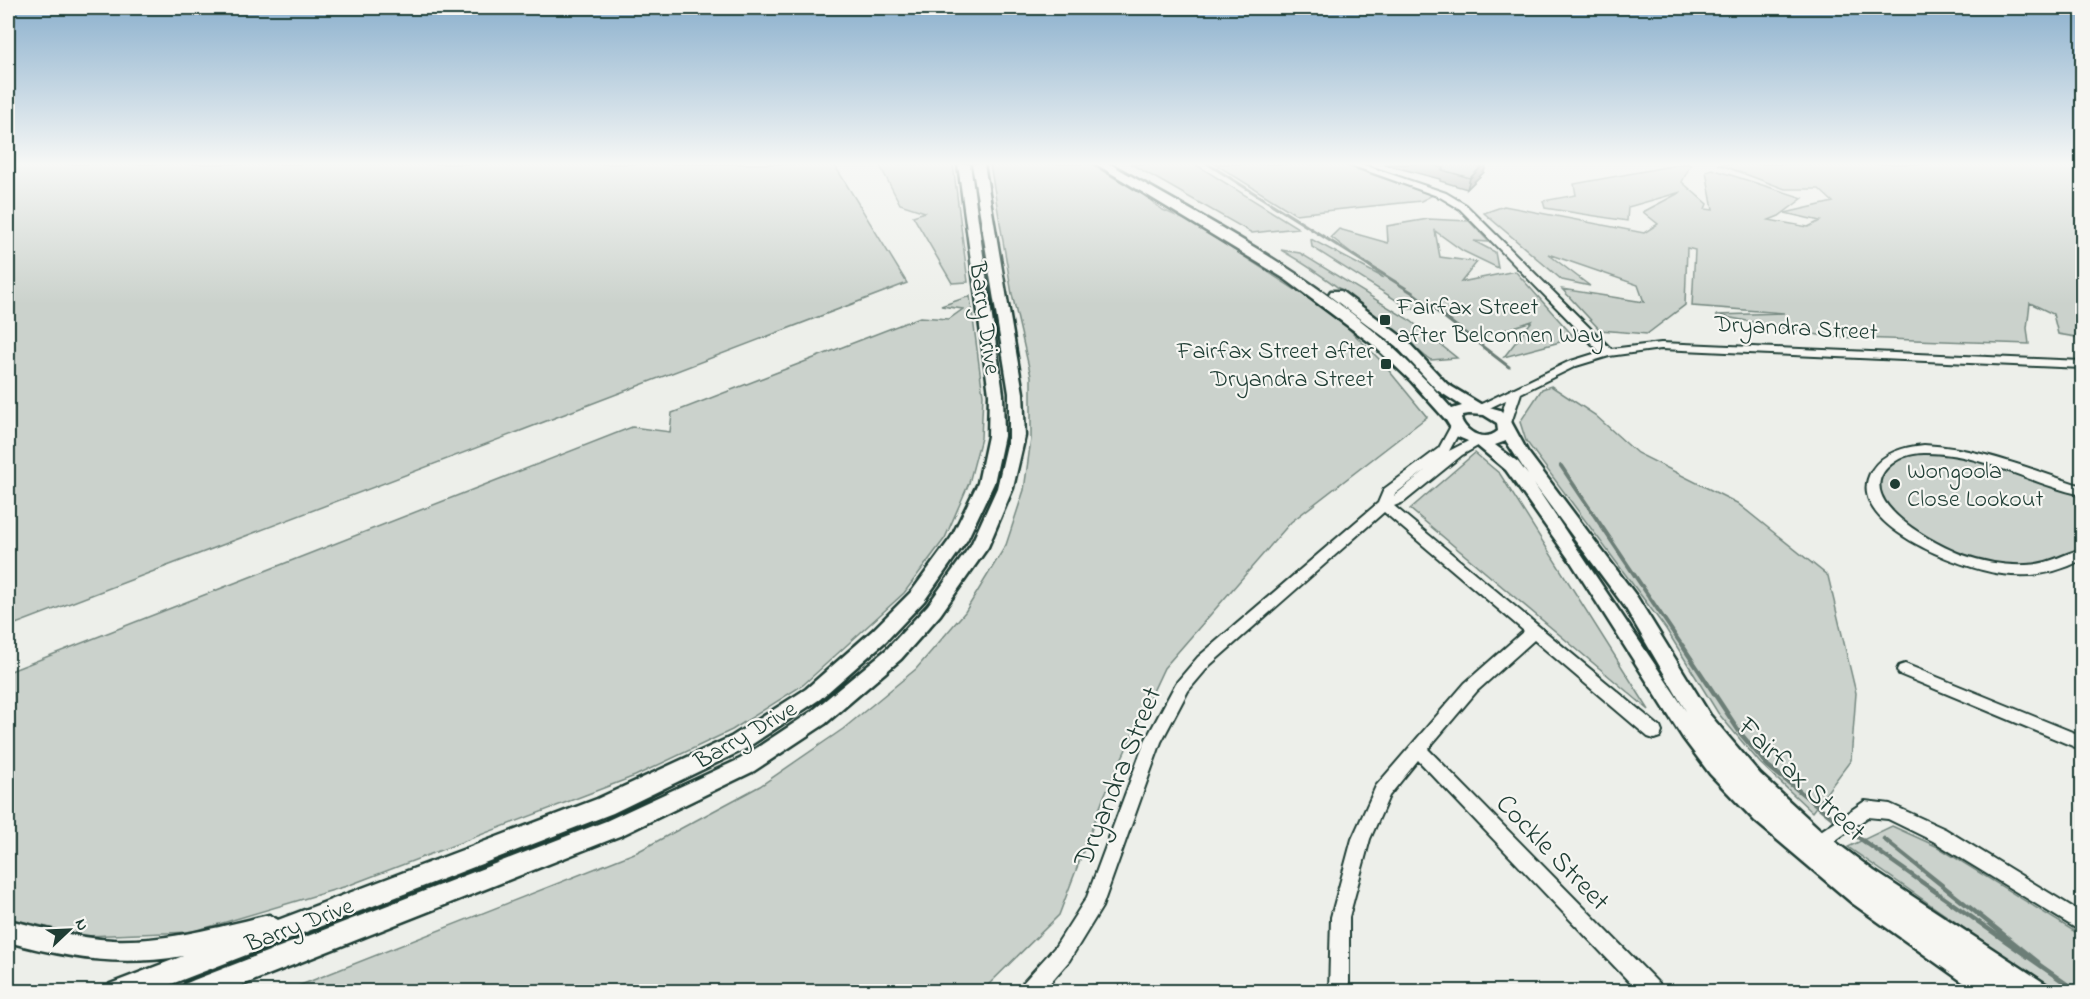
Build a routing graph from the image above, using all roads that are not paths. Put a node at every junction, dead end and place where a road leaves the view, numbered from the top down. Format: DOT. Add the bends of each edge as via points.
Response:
graph roads {
  1 [pos="970,211"];
  2 [pos="986,211"];
  3 [pos="1182,211"];
  4 [pos="1200,211"];
  5 [pos="1467,211"];
  6 [pos="1608,353"];
  7 [pos="2082,365"];
  8 [pos="1515,392"];
  9 [pos="1477,409"];
  10 [pos="1454,423"];
  11 [pos="1506,426"];
  12 [pos="1478,440"];
  13 [pos="2082,490"];
  14 [pos="1384,505"];
  15 [pos="2082,554"];
  16 [pos="1534,631"];
  17 [pos="1905,670"];
  18 [pos="1654,732"];
  19 [pos="2082,743"];
  20 [pos="1417,748"];
  21 [pos="1818,842"];
  22 [pos="341,908"];
  23 [pos="2082,923"];
  24 [pos="8,931"];
  25 [pos="119,992"];
  26 [pos="194,992"];
  27 [pos="1028,992"];
  28 [pos="1340,992"];
  29 [pos="1653,992"];
  30 [pos="1998,992"];
  31 [pos="2037,992"];
  1 -- 22 [label="main road, Barry Drive" via="996,394 996,436 986,483 958,540 918,596 813,694 738,743 605,806"];
  2 -- 26 [label="main road, Barry Drive" via="1016,393 1017,436 1005,488 979,547 934,610 894,654 818,718 747,765 614,828"];
  3 -- 10 [label="main road" via="1316,292 1398,360 1438,400"];
  4 -- 9 [label="main road" via="1319,282 1401,343 1442,387"];
  5 -- 6 [label="street"];
  6 -- 7 [label="street, Dryandra Street" via="1681,346"];
  6 -- 8 [label="street, Dryandra Street" via="1572,364"];
  8 -- 9 [label="street, Dryandra Street"];
  8 -- 11 [label="street"];
  9 -- 10 [label="main road" via="1458,412"];
  9 -- 11 [label="main road" via="1492,412"];
  10 -- 12 [label="main road, Fairfax Street" via="1465,435"];
  10 -- 14 [label="street, Dryandra Street" via="1444,450 1389,492"];
  11 -- 12 [label="main road" via="1499,439"];
  11 -- 21 [label="main road, Fairfax Street" via="1520,453 1630,602 1703,721 1753,780"];
  12 -- 14 [label="street, Dryandra Street" via="1399,499"];
  12 -- 21 [label="main road, Fairfax Street" via="1512,466 1524,481 1606,600 1686,728 1732,785"];
  13 -- 15 [label="street" via="1972,456 1922,449 1886,460 1873,483 1882,509 1896,524 1956,558 1997,569 2032,571 2058,566"];
  14 -- 16 [label="street"];
  14 -- 27 [label="street, Dryandra Street" via="1204,661 1182,687 1153,741 1095,901 1062,954"];
  16 -- 18 [label="street"];
  16 -- 20 [label="street" via="1471,687"];
  17 -- 19 [label="street"];
  20 -- 28 [label="street" via="1382,791 1361,839 1340,917"];
  20 -- 29 [label="street, Cockle Street"];
  21 -- 23 [label="street" via="1865,809 1890,812 1939,835"];
  21 -- 30 [label="main road, Fairfax Street" via="1856,892"];
  21 -- 31 [label="main road, Fairfax Street"];
  22 -- 24 [label="main road" via="229,935 145,949 96,949"];
  22 -- 25 [label="main road, Barry Drive"];
}
